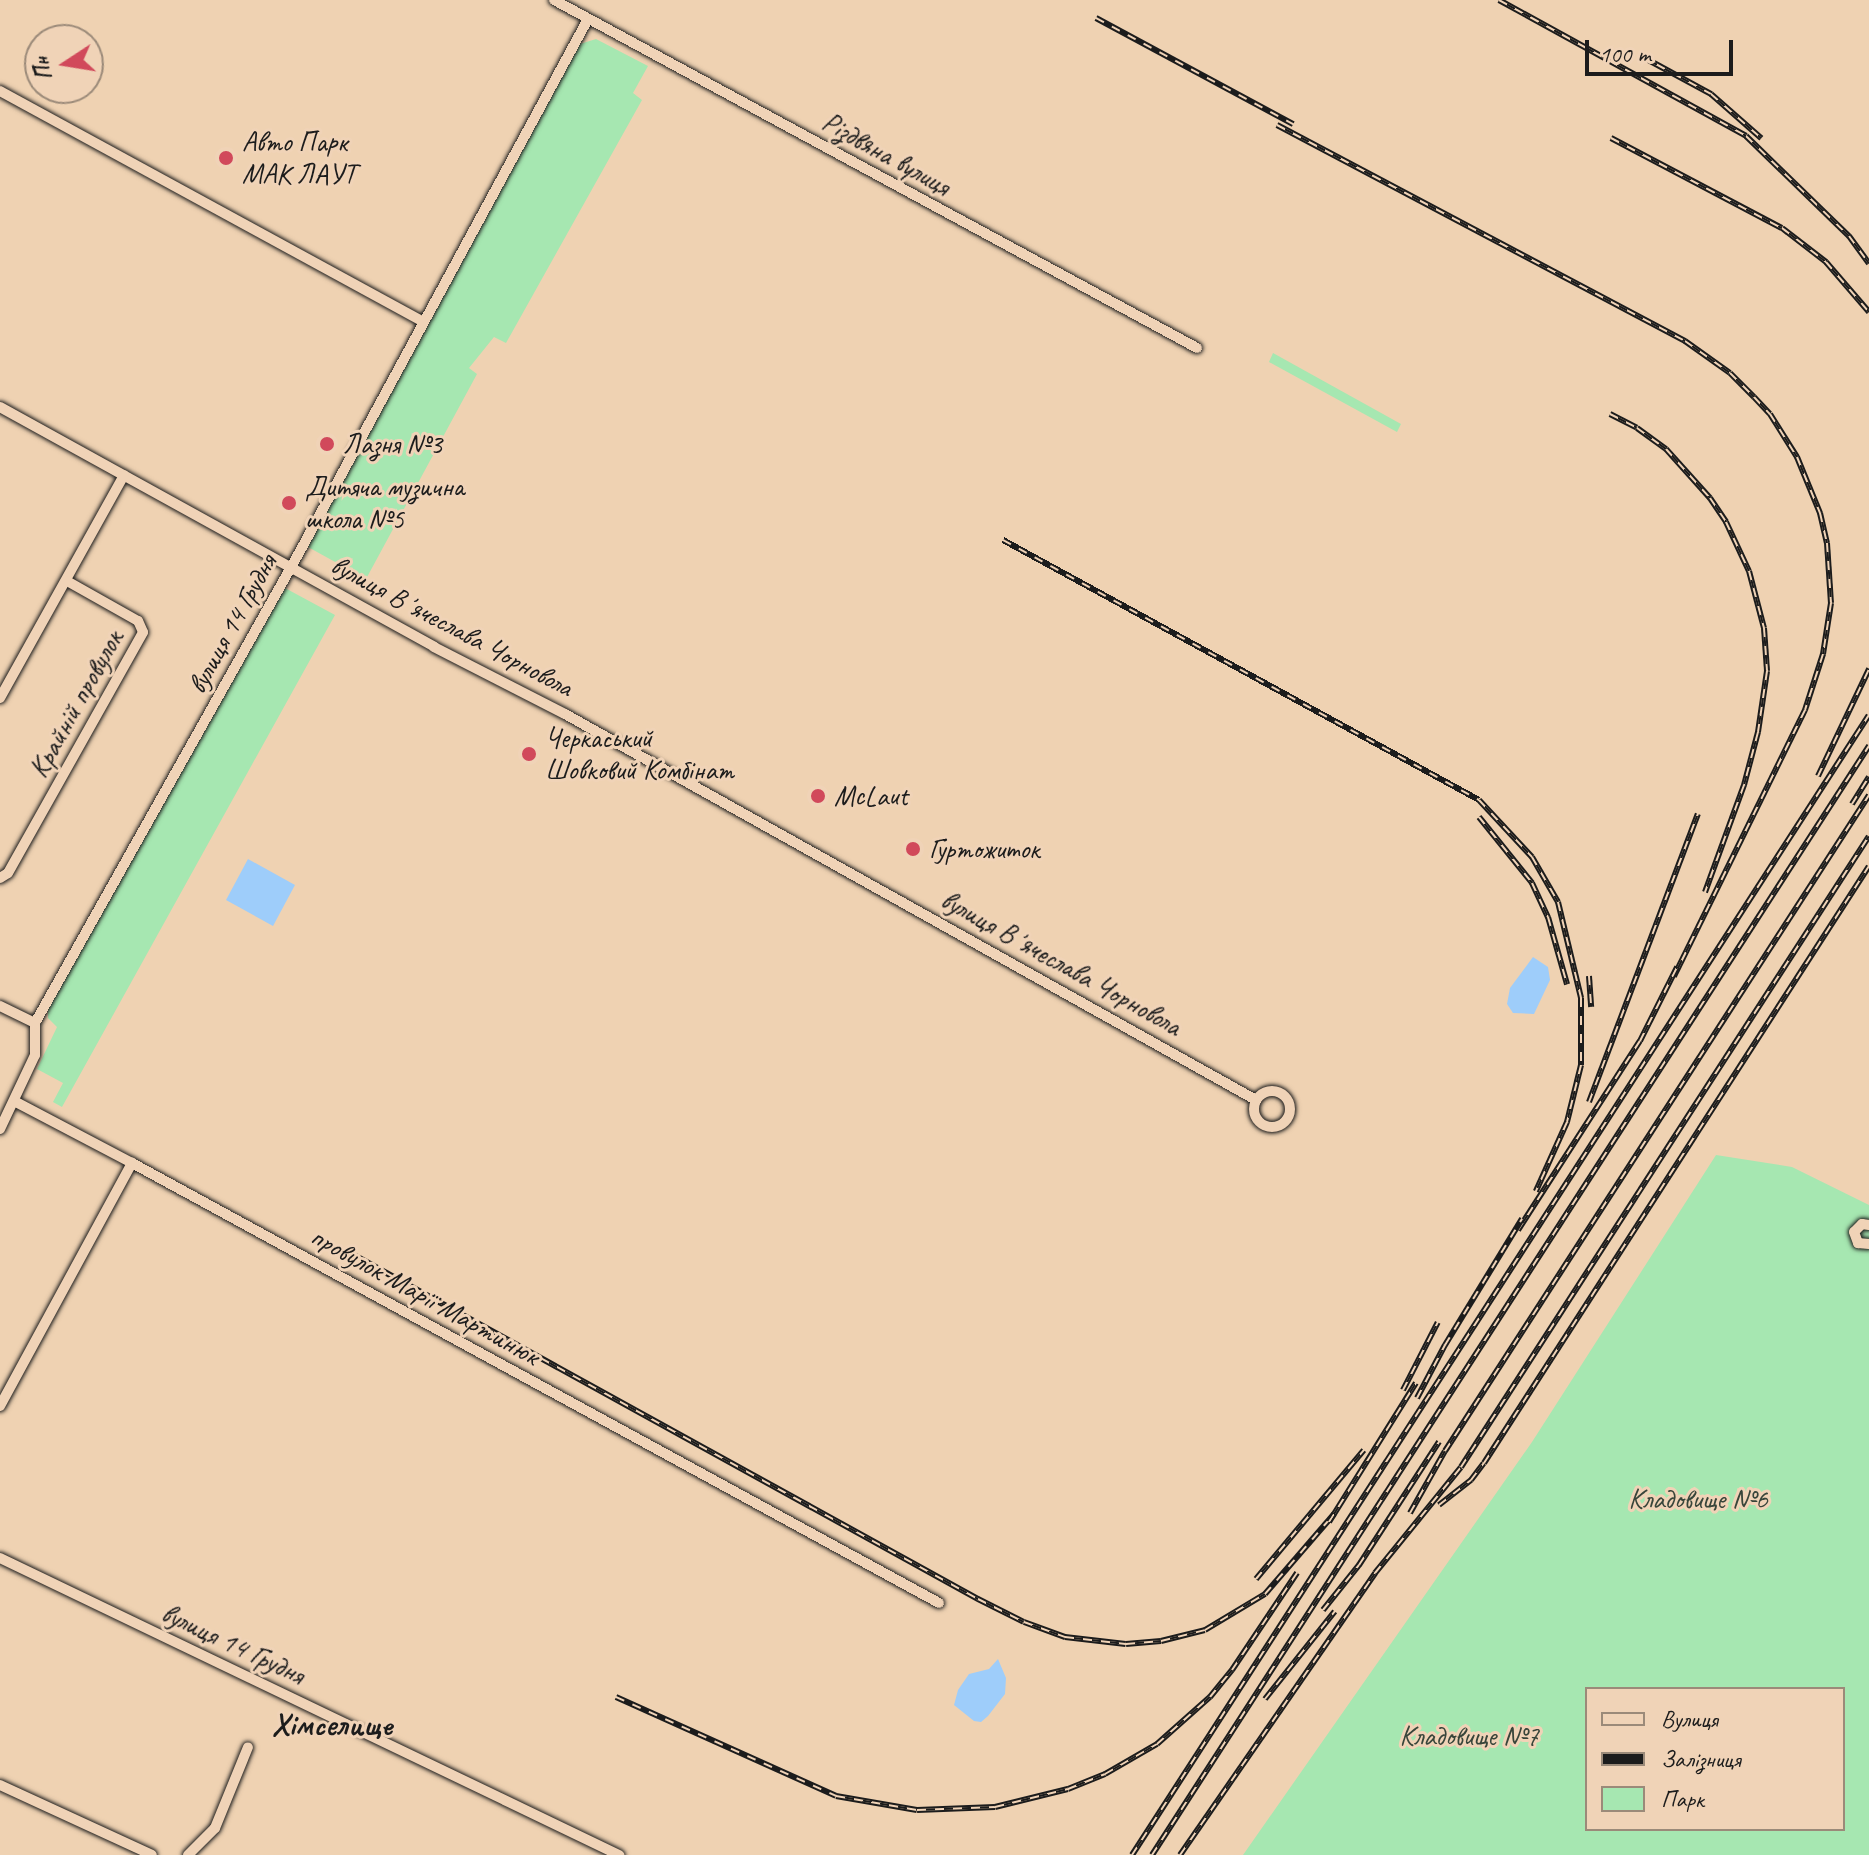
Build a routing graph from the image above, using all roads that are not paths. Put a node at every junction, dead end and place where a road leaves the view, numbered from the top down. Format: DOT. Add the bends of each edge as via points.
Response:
graph roads {
  1 [pos="554,0"];
  2 [pos="588,19"];
  3 [pos="0,91"];
  4 [pos="423,322"];
  5 [pos="1197,348"];
  6 [pos="0,407"];
  7 [pos="124,475"];
  8 [pos="291,567"];
  9 [pos="67,581"];
  10 [pos="0,698"];
  11 [pos="0,878"];
  12 [pos="0,1006"];
  13 [pos="35,1023"];
  14 [pos="1256,1100"];
  15 [pos="14,1101"];
  16 [pos="0,1129"];
  17 [pos="132,1163"];
  18 [pos="1869,1225"];
  19 [pos="1869,1244"];
  20 [pos="0,1406"];
  21 [pos="0,1558"];
  22 [pos="939,1603"];
  23 [pos="248,1747"];
  24 [pos="0,1785"];
  25 [pos="152,1855"];
  26 [pos="188,1855"];
  27 [pos="619,1855"];
  1 -- 2 [label="street, Різдвяна вулиця"];
  2 -- 4 [label="street, вулиця 14 Грудня"];
  2 -- 5 [label="street, Різдвяна вулиця"];
  3 -- 4 [label="street"];
  4 -- 8 [label="street, вулиця 14 Грудня"];
  6 -- 7 [label="street, вулиця Вʼячеслава Чорновола"];
  7 -- 8 [label="street, вулиця Вʼячеслава Чорновола"];
  7 -- 9 [label="street"];
  8 -- 13 [label="street, вулиця 14 Грудня"];
  8 -- 14 [label="street, вулиця Вʼячеслава Чорновола"];
  9 -- 10 [label="street"];
  9 -- 11 [label="street, Крайній провулок" via="138,621 143,632 8,873"];
  12 -- 13 [label="street"];
  13 -- 15 [label="street, вулиця 14 Грудня" via="35,1055"];
  15 -- 16 [label="street, вулиця 14 Грудня"];
  15 -- 17 [label="street, провулок Марії Мартинюк"];
  17 -- 20 [label="street"];
  17 -- 22 [label="street, провулок Марії Мартинюк"];
  18 -- 19 [label="street" via="1854,1232 1858,1243"];
  21 -- 27 [label="street, вулиця 14 Грудня"];
  23 -- 26 [label="street" via="215,1828"];
  24 -- 25 [label="street"];
}
